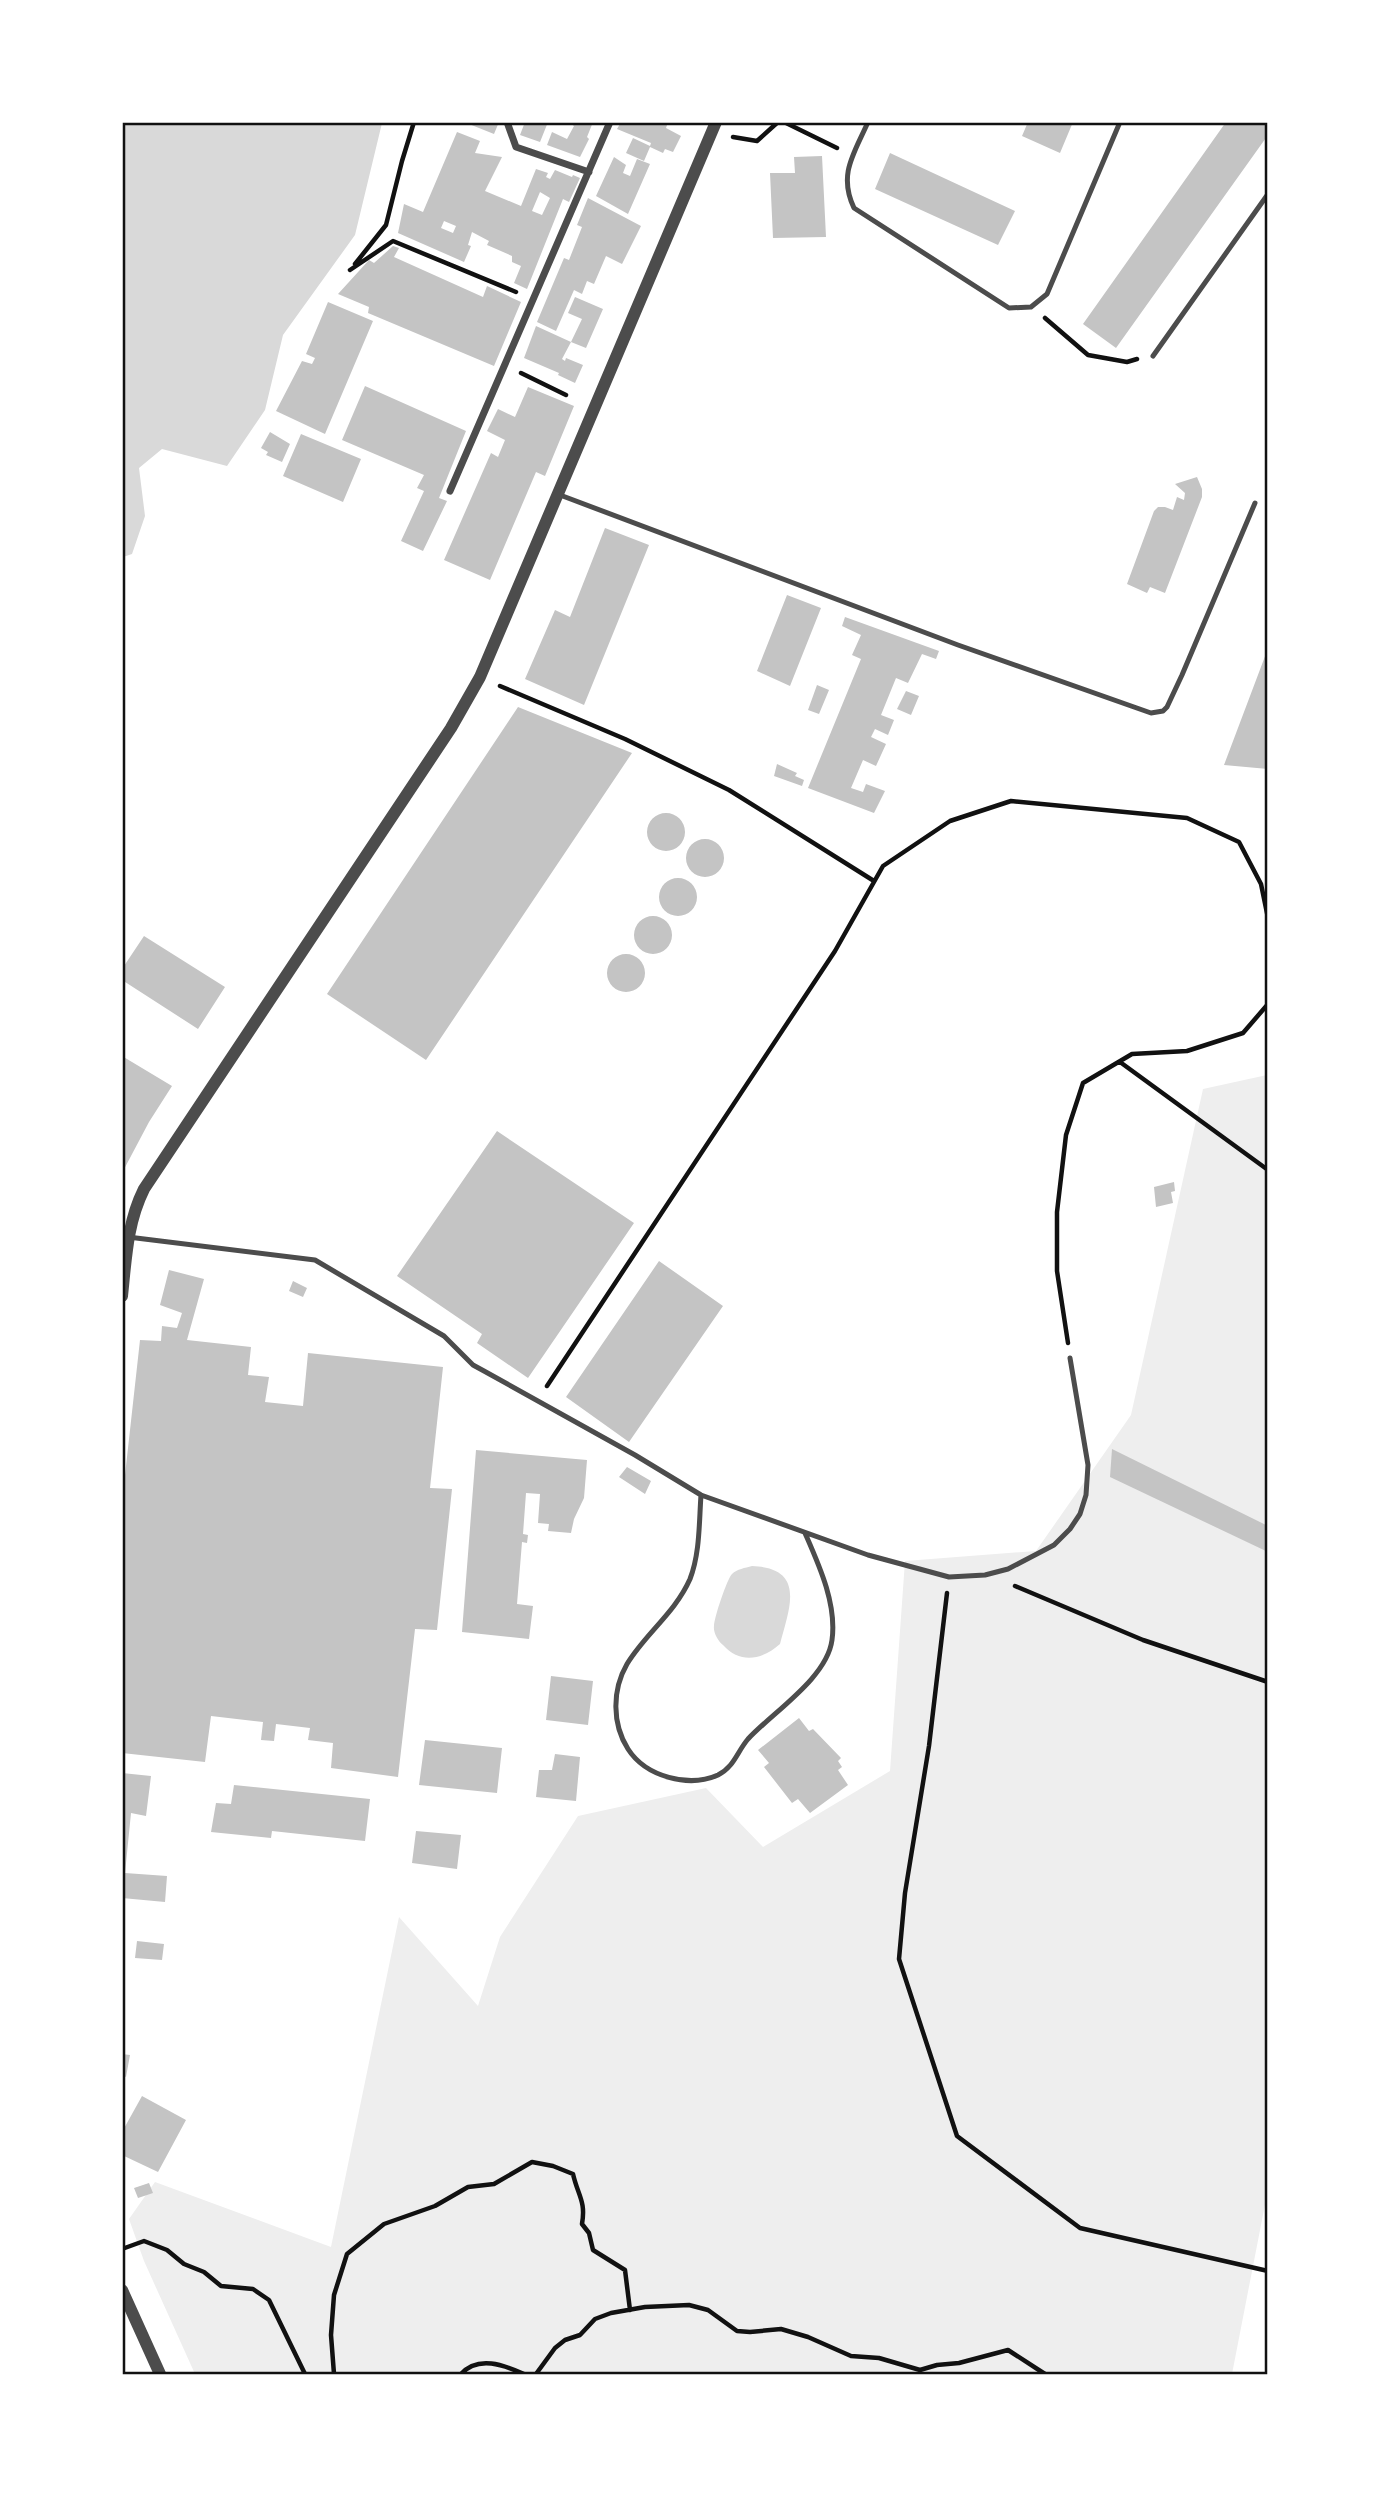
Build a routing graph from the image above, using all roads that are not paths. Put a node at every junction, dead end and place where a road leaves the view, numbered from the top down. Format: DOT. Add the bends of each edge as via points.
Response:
graph roads {
  1 [pos="507,122"];
  2 [pos="610,122"];
  3 [pos="868,122"];
  4 [pos="1120,122"];
  5 [pos="714,128"];
  6 [pos="589,173"];
  7 [pos="1268,194"];
  8 [pos="1153,356"];
  9 [pos="450,491"];
  10 [pos="556,494"];
  11 [pos="1255,503"];
  12 [pos="125,1237"];
  13 [pos="122,1296"];
  14 [pos="1070,1358"];
  15 [pos="701,1495"];
  16 [pos="805,1533"];
  17 [pos="122,2290"];
  18 [pos="160,2375"];
  1 -- 6 [label="street" via="516,147"];
  2 -- 6 [label="street"];
  3 -- 4 [label="lane" via="845,176 853,208 1009,308 1031,307 1047,293"];
  5 -- 10 [label="street"];
  6 -- 9 [label="street"];
  7 -- 8 [label="lane"];
  10 -- 11 [label="lane" via="1146,712 1163,711 1182,675"];
  10 -- 12 [label="street" via="480,677 451,728 153,1175"];
  12 -- 13 [label="street"];
  12 -- 15 [label="lane" via="315,1261 444,1336 473,1364"];
  14 -- 16 [label="lane" via="1088,1465 1086,1495 1080,1514 1054,1545 1008,1569 950,1577"];
  15 -- 16 [label="lane"];
  15 -- 16 [label="lane" via="696,1562 690,1579 628,1663 617,1694 617,1724 629,1751 664,1776 706,1779 721,1773 825,1660 833,1638 830,1603"];
  17 -- 18 [label="street"];
}
